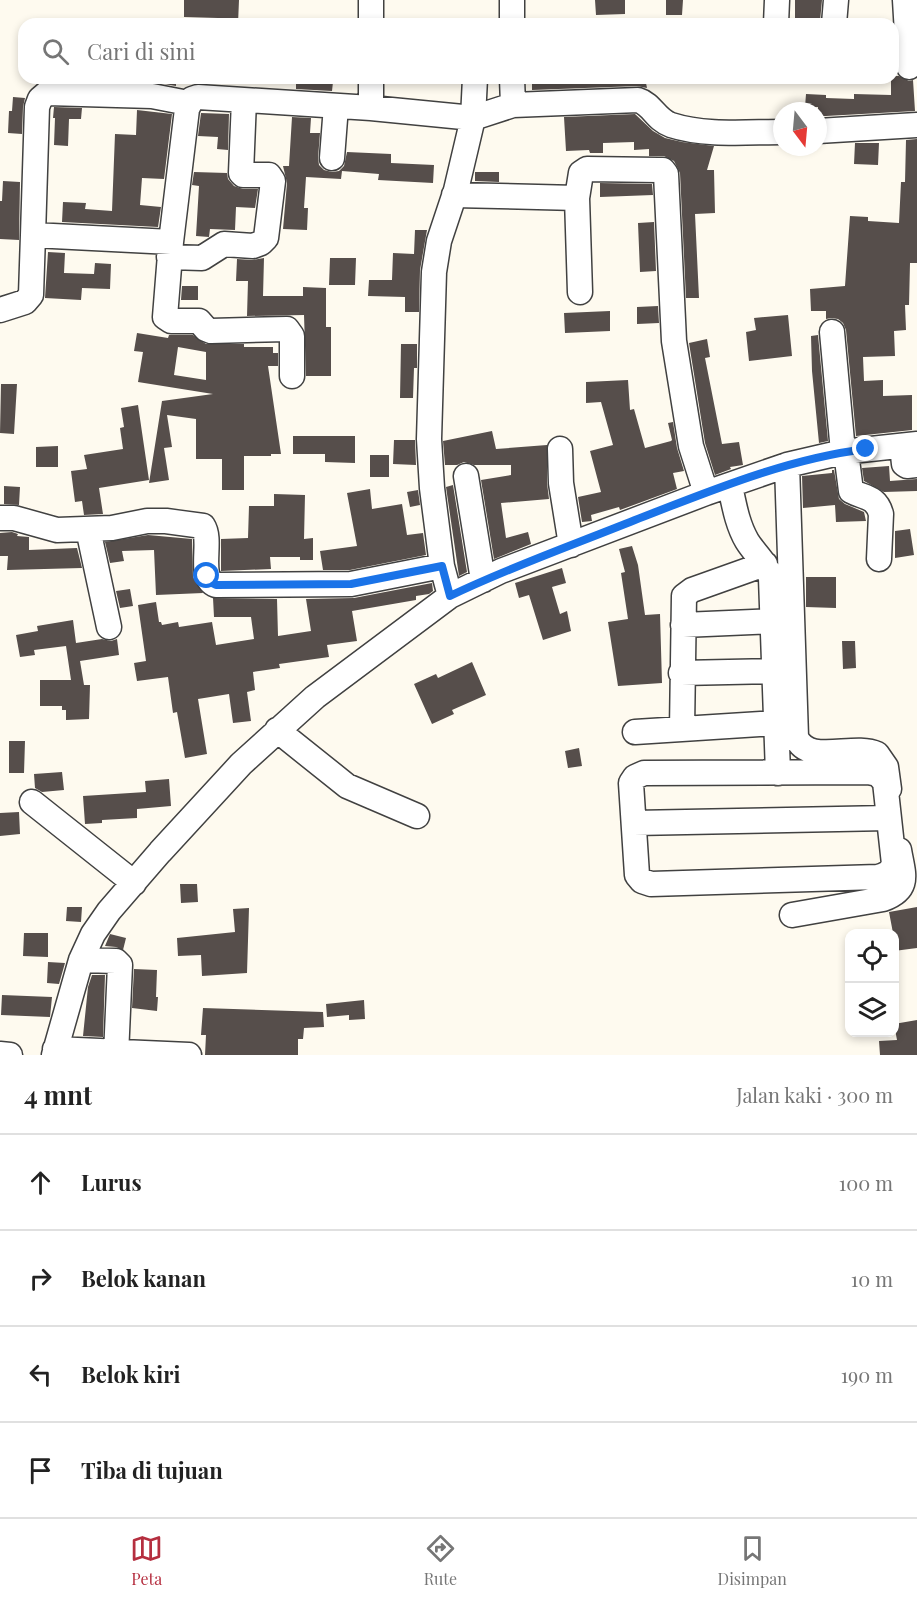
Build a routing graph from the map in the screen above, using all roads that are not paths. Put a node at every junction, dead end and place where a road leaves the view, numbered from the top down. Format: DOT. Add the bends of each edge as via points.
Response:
graph roads {
  1 [pos="371,0"];
  2 [pos="512,0"];
  3 [pos="777,0"];
  4 [pos="836,0"];
  5 [pos="905,0"];
  6 [pos="371,18"];
  7 [pos="512,18"];
  8 [pos="776,18"];
  9 [pos="834,18"];
  10 [pos="909,67"];
  11 [pos="371,84"];
  12 [pos="475,84"];
  13 [pos="512,84"];
  14 [pos="244,100"];
  15 [pos="188,103"];
  16 [pos="513,105"];
  17 [pos="336,106"];
  18 [pos="371,108"];
  19 [pos="473,118"];
  20 [pos="917,125"];
  21 [pos="827,130"];
  22 [pos="773,132"];
  23 [pos="332,158"];
  24 [pos="454,195"];
  25 [pos="578,198"];
  26 [pos="33,235"];
  27 [pos="170,250"];
  28 [pos="580,292"];
  29 [pos="0,310"];
  30 [pos="832,332"];
  31 [pos="292,376"];
  32 [pos="909,445"];
  33 [pos="560,448"];
  34 [pos="844,452"];
  35 [pos="787,465"];
  36 [pos="917,465"];
  37 [pos="466,476"];
  38 [pos="730,486"];
  39 [pos="706,493"];
  40 [pos="0,518"];
  41 [pos="88,529"];
  42 [pos="571,545"];
  43 [pos="879,559"];
  44 [pos="765,564"];
  45 [pos="442,566"];
  46 [pos="483,580"];
  47 [pos="450,596"];
  48 [pos="773,621"];
  49 [pos="683,625"];
  50 [pos="109,627"];
  51 [pos="774,672"];
  52 [pos="681,673"];
  53 [pos="777,723"];
  54 [pos="682,729"];
  55 [pos="278,730"];
  56 [pos="635,732"];
  57 [pos="778,773"];
  58 [pos="32,802"];
  59 [pos="417,816"];
  60 [pos="888,818"];
  61 [pos="634,823"];
  62 [pos="134,883"];
  63 [pos="792,915"];
  64 [pos="81,960"];
  65 [pos="55,1052"];
  66 [pos="116,1053"];
  67 [pos="0,1054"];
  68 [pos="10,1055"];
  69 [pos="189,1055"];
  1 -- 6 [label="street"];
  2 -- 7 [label="street"];
  3 -- 8 [label="street"];
  4 -- 9 [label="street"];
  5 -- 10 [label="street"];
  11 -- 18 [label="street"];
  12 -- 19 [label="street"];
  13 -- 16 [label="street"];
  14 -- 15 [label="street" via="198,97"];
  14 -- 17 [label="street"];
  14 -- 27 [label="street" via="241,173 269,175 273,181 266,238 253,246 224,244 201,258"];
  15 -- 26 [label="street" via="152,96 46,93 38,107"];
  15 -- 27 [label="street"];
  16 -- 19 [label="street"];
  16 -- 22 [label="street" via="638,100 663,122 681,128"];
  17 -- 18 [label="street"];
  17 -- 23 [label="street"];
  18 -- 19 [label="street"];
  19 -- 24 [label="street"];
  20 -- 21 [label="street"];
  24 -- 25 [label="street"];
  24 -- 45 [label="street" via="434,272 429,439"];
  25 -- 28 [label="street"];
  25 -- 39 [label="street" via="581,173 587,168 663,170 666,174 676,351 691,446"];
  26 -- 27 [label="street"];
  26 -- 29 [label="street" via="31,295 25,302"];
  27 -- 31 [label="street" via="166,319 199,321 211,331 287,329 292,336"];
  30 -- 34 [label="street"];
  32 -- 34 [label="street"];
  32 -- 36 [label="street" via="904,464"];
  33 -- 42 [label="street"];
  34 -- 35 [label="street"];
  34 -- 43 [label="street" via="850,491 870,497 879,506"];
  35 -- 38 [label="street"];
  35 -- 63 [label="street" via="796,737 805,750 862,750 882,759 903,876 900,890 883,899"];
  37 -- 46 [label="street"];
  38 -- 39 [label="street"];
  38 -- 44 [label="street" via="740,526"];
  39 -- 42 [label="street"];
  40 -- 41 [label="street" via="57,530"];
  41 -- 45 [label="street" via="147,521 203,526 207,576 216,585 351,584"];
  41 -- 50 [label="street"];
  42 -- 46 [label="street"];
  44 -- 48 [label="street" via="771,578"];
  44 -- 49 [label="street" via="687,593 683,600"];
  45 -- 47 [label="street"];
  46 -- 47 [label="street"];
  47 -- 55 [label="street" via="315,697"];
  48 -- 49 [label="street"];
  48 -- 51 [label="street"];
  49 -- 52 [label="street"];
  51 -- 52 [label="street"];
  51 -- 53 [label="street"];
  52 -- 54 [label="street"];
  53 -- 54 [label="street"];
  53 -- 57 [label="street"];
  54 -- 56 [label="street"];
  55 -- 59 [label="street" via="347,786"];
  55 -- 62 [label="street" via="213,792"];
  57 -- 60 [label="street" via="878,774 885,782"];
  57 -- 61 [label="street" via="644,773 631,783"];
  58 -- 62 [label="street"];
  60 -- 61 [label="street"];
  60 -- 61 [label="street" via="894,864 884,876 651,884 642,881 635,869"];
  62 -- 64 [label="street" via="93,934"];
  64 -- 65 [label="street"];
  64 -- 66 [label="street" via="116,961 120,965"];
  65 -- 66 [label="street"];
  66 -- 69 [label="street"];
  67 -- 68 [label="street"];
}
